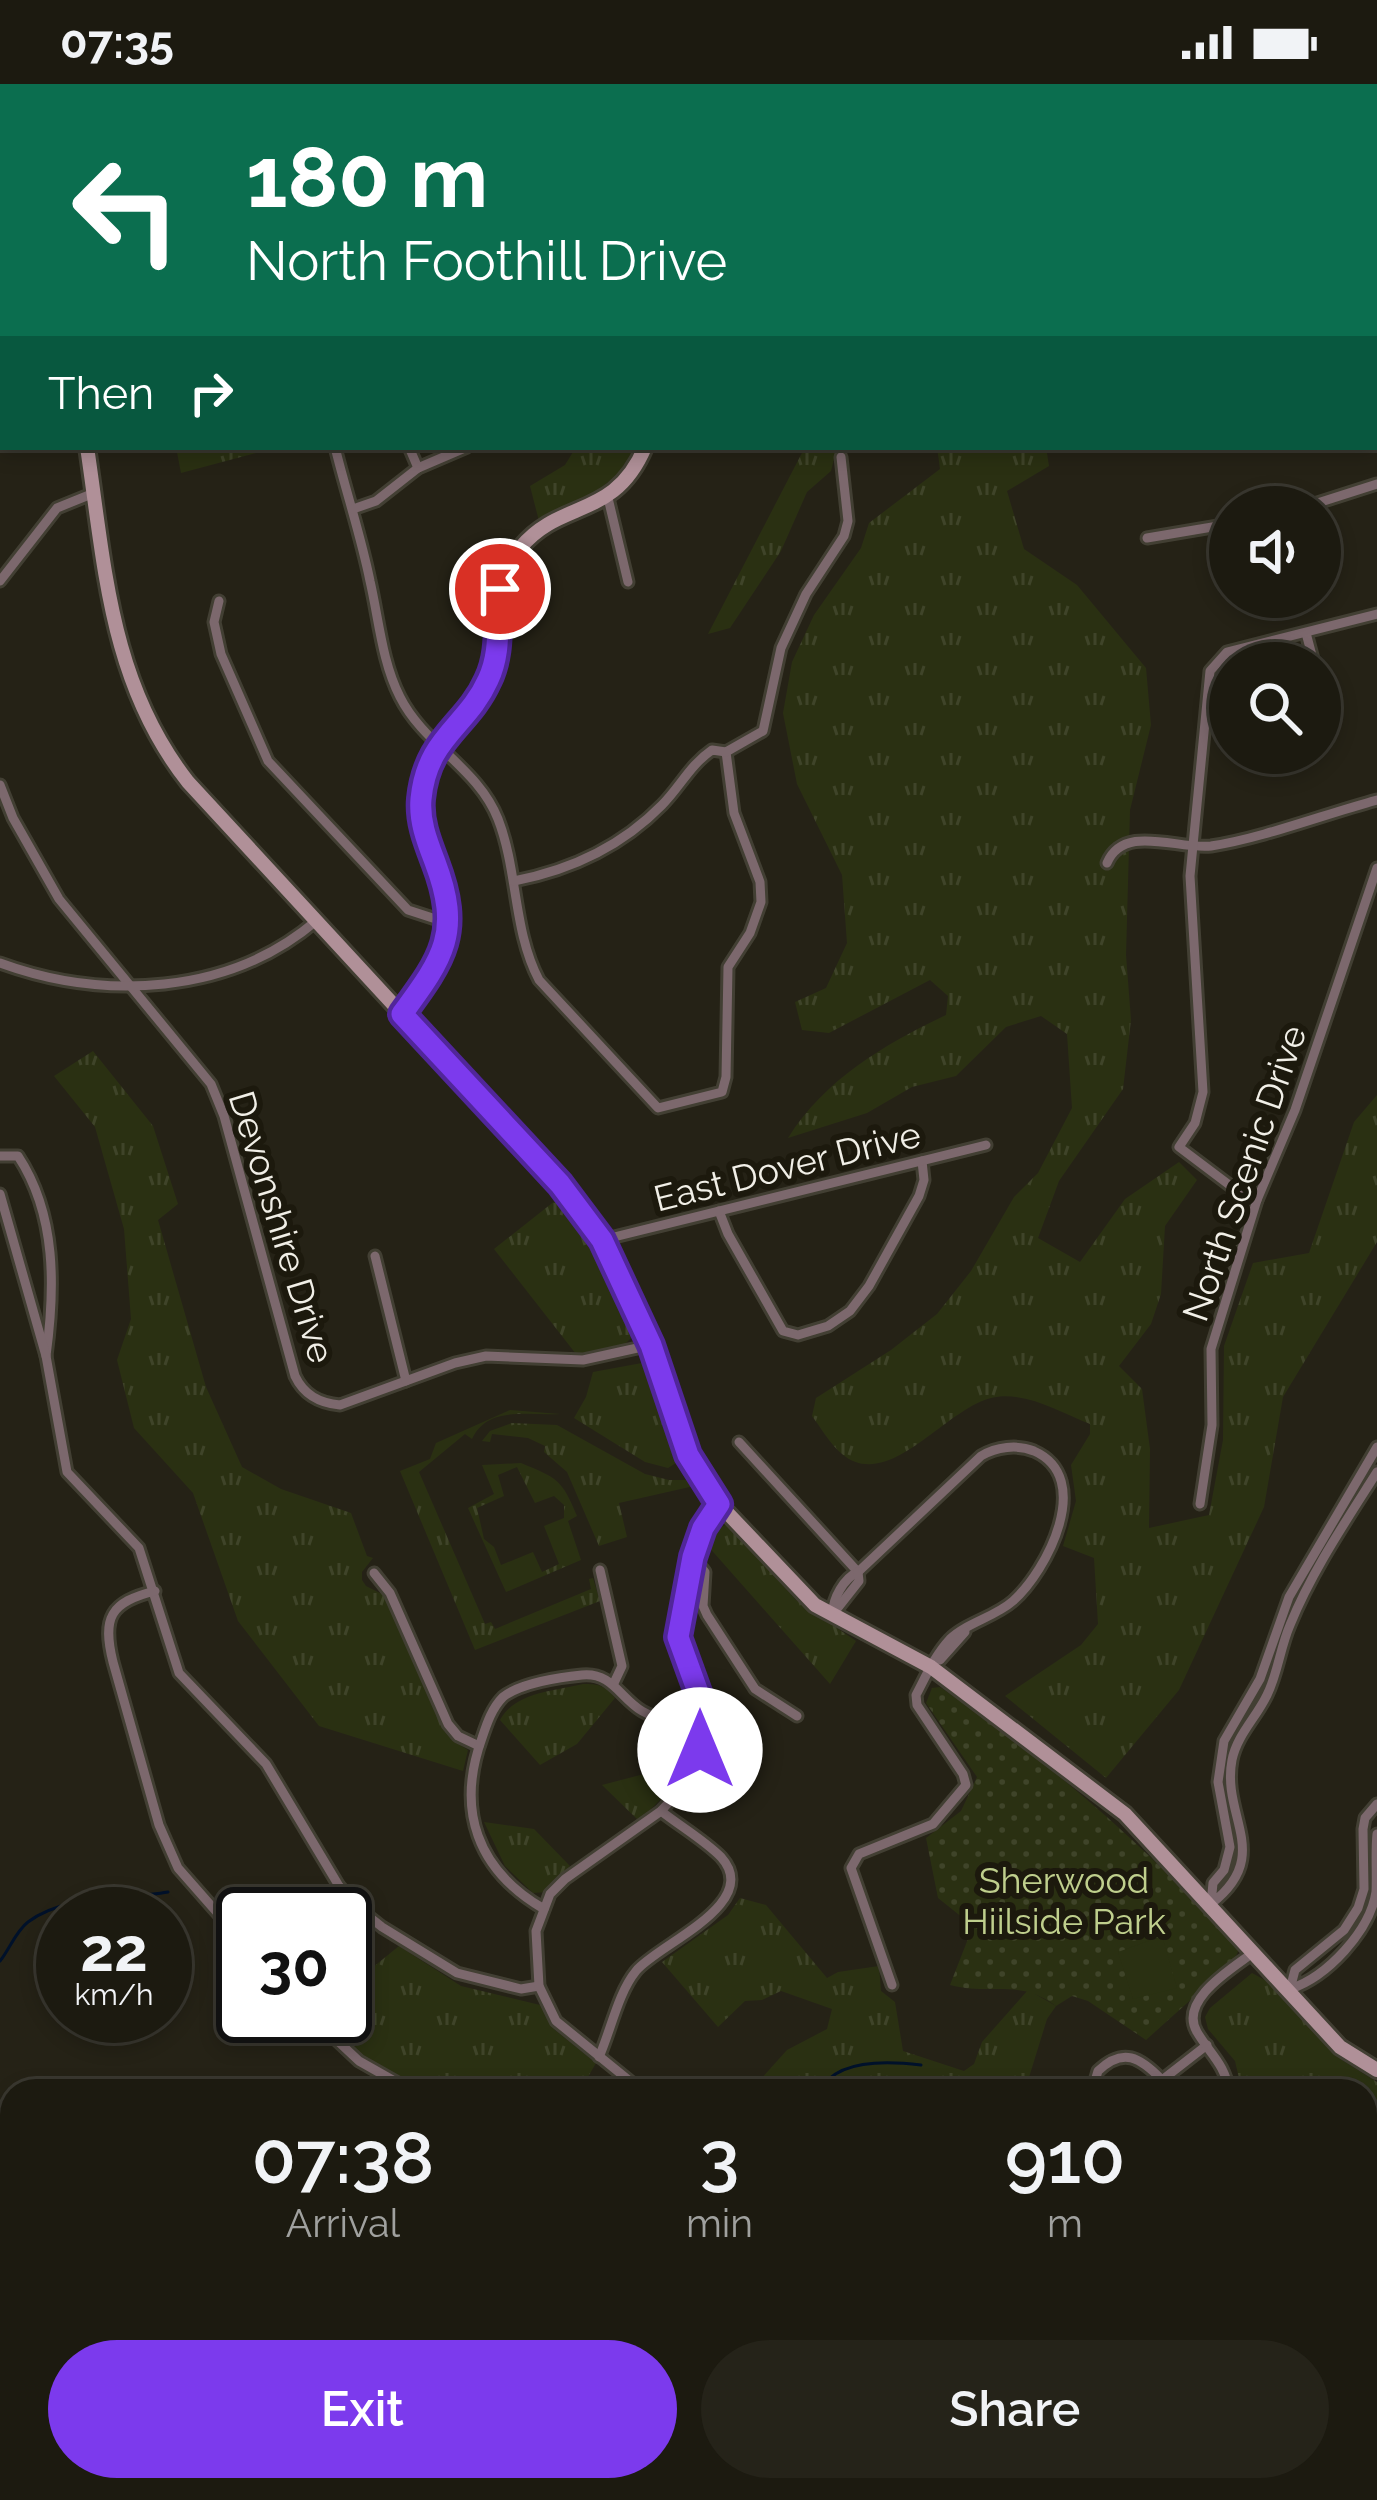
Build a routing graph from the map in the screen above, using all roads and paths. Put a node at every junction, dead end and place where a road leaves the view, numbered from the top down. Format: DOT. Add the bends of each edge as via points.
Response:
graph roads {
  1 [pos="87,450"];
  2 [pos="335,450"];
  3 [pos="410,450"];
  4 [pos="459,450"];
  5 [pos="644,450"];
  6 [pos="842,457"];
  7 [pos="418,468"];
  8 [pos="1377,484"];
  9 [pos="94,493"];
  10 [pos="1341,495"];
  11 [pos="608,498"];
  12 [pos="353,509"];
  13 [pos="1209,528"];
  14 [pos="1147,538"];
  15 [pos="0,581"];
  16 [pos="628,582"];
  17 [pos="219,602"];
  18 [pos="1377,614"];
  19 [pos="1306,633"];
  20 [pos="1308,642"];
  21 [pos="438,747"];
  22 [pos="726,752"];
  23 [pos="0,785"];
  24 [pos="1377,800"];
  25 [pos="1193,846"];
  26 [pos="1107,863"];
  27 [pos="1377,868"];
  28 [pos="514,881"];
  29 [pos="316,921"];
  30 [pos="448,923"];
  31 [pos="0,963"];
  32 [pos="130,987"];
  33 [pos="402,1014"];
  34 [pos="986,1145"];
  35 [pos="0,1156"];
  36 [pos="922,1161"];
  37 [pos="0,1194"];
  38 [pos="1257,1200"];
  39 [pos="719,1211"];
  40 [pos="602,1240"];
  41 [pos="376,1256"];
  42 [pos="651,1345"];
  43 [pos="46,1356"];
  44 [pos="406,1381"];
  45 [pos="739,1442"];
  46 [pos="1377,1447"];
  47 [pos="1377,1472"];
  48 [pos="719,1504"];
  49 [pos="1201,1504"];
  50 [pos="693,1557"];
  51 [pos="600,1570"];
  52 [pos="859,1572"];
  53 [pos="374,1573"];
  54 [pos="155,1592"];
  55 [pos="833,1614"];
  56 [pos="1265,1663"];
  57 [pos="931,1667"];
  58 [pos="1277,1668"];
  59 [pos="614,1683"];
  60 [pos="796,1716"];
  61 [pos="704,1725"];
  62 [pos="479,1746"];
  63 [pos="1377,1804"];
  64 [pos="661,1811"];
  65 [pos="1377,1834"];
  66 [pos="1226,1864"];
  67 [pos="1238,1870"];
  68 [pos="1211,1904"];
  69 [pos="544,1909"];
  70 [pos="216,1911"];
  71 [pos="1254,1952"];
  72 [pos="892,1985"];
  73 [pos="539,1986"];
  74 [pos="1290,1989"];
  75 [pos="339,2043"];
  76 [pos="1208,2045"];
  77 [pos="599,2057"];
  78 [pos="1377,2070"];
  79 [pos="390,2079"];
  80 [pos="627,2079"];
  81 [pos="1096,2079"];
  82 [pos="1155,2079"];
  83 [pos="1169,2079"];
  84 [pos="1226,2079"];
  1 -- 9 [label="street"];
  2 -- 12 [label="street"];
  3 -- 7 [label="street"];
  4 -- 7 [label="street"];
  5 -- 11 [label="street"];
  6 -- 22 [label="street" via="844,536 781,648 763,731"];
  7 -- 12 [label="street"];
  8 -- 10 [label="street"];
  9 -- 15 [label="street" via="57,508"];
  9 -- 29 [label="street" via="121,655 151,728 188,782"];
  11 -- 16 [label="street"];
  11 -- 21 [label="street" via="545,527 515,554 500,589 492,673"];
  12 -- 21 [label="street" via="388,670"];
  13 -- 14 [label="street"];
  17 -- 30 [label="street" via="220,654 268,761 408,910"];
  18 -- 19 [label="street"];
  19 -- 20 [label="street"];
  19 -- 25 [label="street" via="1222,654 1209,677"];
  21 -- 28 [label="street" via="482,789"];
  21 -- 30 [label="street" via="421,802"];
  22 -- 28 [label="street" via="697,760 614,846"];
  22 -- 28 [label="street" via="734,813 761,902 728,967 722,1092 662,1107 648,1102 538,980"];
  23 -- 32 [label="street, Devonshire Drive" via="59,899"];
  24 -- 25 [label="street"];
  25 -- 26 [label="street" via="1130,842"];
  25 -- 38 [label="street" via="1203,1092 1179,1148"];
  27 -- 38 [label="street, North Scenic Drive"];
  29 -- 32 [label="street" via="239,966 169,986"];
  29 -- 33 [label="street"];
  30 -- 33 [label="street" via="435,970"];
  31 -- 32 [label="street"];
  32 -- 44 [label="street, Devonshire Drive" via="219,1100 299,1384 313,1398 340,1405"];
  33 -- 40 [label="street"];
  34 -- 36 [label="street, East Dover Drive"];
  35 -- 43 [label="street" via="18,1156 47,1225"];
  36 -- 39 [label="street, East Dover Drive"];
  36 -- 39 [label="street" via="919,1196 869,1286 828,1326 797,1335 783,1331"];
  37 -- 43 [label="street"];
  38 -- 49 [label="street, North Scenic Drive" via="1211,1349"];
  39 -- 40 [label="street, East Dover Drive"];
  40 -- 42 [label="street"];
  41 -- 44 [label="street"];
  42 -- 44 [label="street, Devonshire Drive" via="583,1360 486,1356"];
  42 -- 48 [label="street" via="678,1433"];
  43 -- 54 [label="street" via="67,1472 132,1538"];
  45 -- 52 [label="street"];
  46 -- 56 [label="street" via="1289,1598"];
  47 -- 58 [label="street" via="1302,1599"];
  48 -- 50 [label="street"];
  48 -- 55 [label="street" via="815,1605"];
  50 -- 60 [label="street" via="705,1572 703,1606 754,1689"];
  50 -- 61 [label="street" via="678,1637 700,1690"];
  51 -- 59 [label="street" via="622,1666"];
  52 -- 55 [label="street" via="832,1603"];
  52 -- 57 [label="street" via="981,1456 1010,1447 1033,1451 1060,1478 1063,1516 1022,1593 968,1629"];
  53 -- 62 [label="street" via="448,1724"];
  54 -- 70 [label="street" via="132,1597 108,1620 106,1635 159,1826 178,1868"];
  54 -- 73 [label="street" via="179,1673 266,1764 357,1907 457,1973"];
  55 -- 57 [label="street"];
  56 -- 58 [label="street"];
  56 -- 66 [label="street" via="1218,1761 1230,1834"];
  57 -- 68 [label="street" via="1125,1814"];
  57 -- 72 [label="street" via="917,1705 966,1785 933,1824 859,1854 850,1868"];
  58 -- 67 [label="street" via="1231,1767 1245,1844"];
  59 -- 61 [label="street" via="654,1717"];
  59 -- 62 [label="street" via="580,1675 512,1692 491,1714"];
  61 -- 64 [label="street" via="700,1750"];
  62 -- 69 [label="street" via="471,1814 482,1847 502,1878"];
  63 -- 74 [label="street" via="1363,1829 1361,1901 1344,1930 1295,1970"];
  64 -- 69 [label="street" via="565,1879"];
  64 -- 77 [label="street" via="721,1857 729,1890 716,1911 638,1969"];
  65 -- 74 [label="street" via="1376,1894 1365,1923"];
  66 -- 67 [label="street"];
  66 -- 68 [label="street"];
  67 -- 68 [label="street"];
  68 -- 71 [label="street"];
  69 -- 73 [label="street" via="536,1931"];
  71 -- 74 [label="street"];
  71 -- 76 [label="street" via="1195,2006 1194,2027"];
  73 -- 77 [label="street" via="556,2021"];
  74 -- 78 [label="street" via="1340,2048"];
  75 -- 79 [label="street"];
  76 -- 83 [label="street"];
  76 -- 84 [label="street"];
  77 -- 80 [label="street"];
  81 -- 82 [label="street" via="1121,2056 1135,2056"];
}
